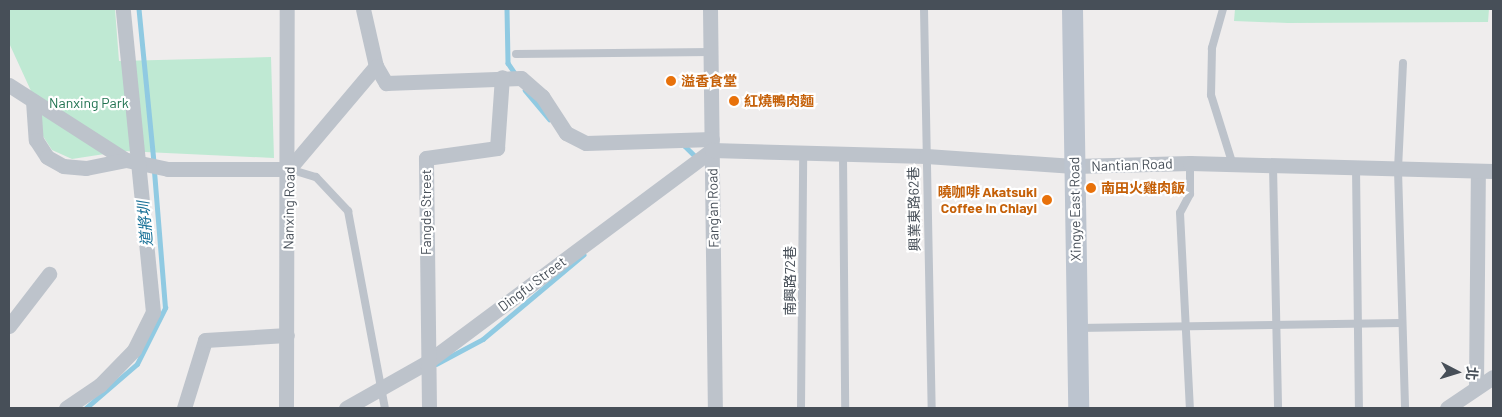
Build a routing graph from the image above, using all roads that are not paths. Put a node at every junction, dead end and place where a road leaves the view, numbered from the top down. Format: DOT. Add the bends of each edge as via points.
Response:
graph roads {
  1 [pos="123,9"];
  2 [pos="286,9"];
  3 [pos="363,9"];
  4 [pos="710,9"];
  5 [pos="924,9"];
  6 [pos="1072,9"];
  7 [pos="1223,9"];
  8 [pos="711,52"];
  9 [pos="516,54"];
  10 [pos="1404,63"];
  11 [pos="376,66"];
  12 [pos="502,77"];
  13 [pos="9,85"];
  14 [pos="33,101"];
  15 [pos="712,144"];
  16 [pos="803,154"];
  17 [pos="843,156"];
  18 [pos="926,156"];
  19 [pos="132,162"];
  20 [pos="1190,163"];
  21 [pos="1233,165"];
  22 [pos="1074,166"];
  23 [pos="1273,166"];
  24 [pos="1356,168"];
  25 [pos="289,169"];
  26 [pos="1398,170"];
  27 [pos="1478,172"];
  28 [pos="1493,172"];
  29 [pos="49,274"];
  30 [pos="1358,324"];
  31 [pos="1401,324"];
  32 [pos="9,326"];
  33 [pos="1276,326"];
  34 [pos="1188,327"];
  35 [pos="1077,328"];
  36 [pos="287,335"];
  37 [pos="426,363"];
  38 [pos="1493,377"];
  39 [pos="382,386"];
  40 [pos="1476,388"];
  41 [pos="66,408"];
  42 [pos="184,408"];
  43 [pos="286,408"];
  44 [pos="346,408"];
  45 [pos="385,408"];
  46 [pos="429,408"];
  47 [pos="715,408"];
  48 [pos="802,408"];
  49 [pos="844,408"];
  50 [pos="932,408"];
  51 [pos="1078,408"];
  52 [pos="1190,408"];
  53 [pos="1278,408"];
  54 [pos="1359,408"];
  55 [pos="1405,408"];
  56 [pos="1446,408"];
  1 -- 19 [label="street"];
  2 -- 25 [label="street, Nanxing Road"];
  3 -- 11 [label="street"];
  4 -- 8 [label="street, Fang'an Road"];
  5 -- 18 [label="lane, 興業東路62巷"];
  6 -- 22 [label="street, Xingye East Road"];
  7 -- 21 [label="lane" via="1212,48 1211,95"];
  8 -- 9 [label="lane"];
  8 -- 15 [label="street, Fang'an Road"];
  10 -- 26 [label="lane"];
  11 -- 12 [label="street, Nantian Road" via="386,83"];
  11 -- 25 [label="street"];
  12 -- 15 [label="street, Nantian Road" via="521,78 542,96 566,133 586,143"];
  12 -- 37 [label="street, Fangde Street" via="497,148 426,158"];
  13 -- 14 [label="street"];
  14 -- 19 [label="street"];
  14 -- 19 [label="street" via="36,140 47,157 63,166 86,168"];
  15 -- 16 [label="street, Nantian Road"];
  15 -- 37 [label="street, Dingfu Street"];
  15 -- 47 [label="street, Fang'an Road"];
  16 -- 17 [label="street, Nantian Road"];
  16 -- 48 [label="lane, 南興路72巷"];
  17 -- 18 [label="street, Nantian Road"];
  17 -- 49 [label="lane"];
  18 -- 22 [label="street, Nantian Road"];
  18 -- 50 [label="lane, 興業東路62巷"];
  19 -- 25 [label="street"];
  19 -- 41 [label="street" via="153,312 134,350 100,385"];
  20 -- 21 [label="street, Nantian Road"];
  20 -- 22 [label="street, Nantian Road"];
  20 -- 34 [label="lane" via="1190,194 1180,213"];
  21 -- 23 [label="street, Nantian Road"];
  22 -- 35 [label="street, Xingye East Road"];
  23 -- 24 [label="street, Nantian Road"];
  23 -- 33 [label="lane"];
  24 -- 26 [label="street, Nantian Road"];
  24 -- 30 [label="lane"];
  25 -- 36 [label="street, Nanxing Road"];
  25 -- 39 [label="lane" via="316,177 348,211"];
  26 -- 27 [label="street, Nantian Road"];
  26 -- 31 [label="lane"];
  27 -- 28 [label="street, Nantian Road"];
  27 -- 40 [label="street"];
  29 -- 32 [label="street"];
  30 -- 31 [label="lane"];
  30 -- 33 [label="lane"];
  30 -- 54 [label="lane"];
  31 -- 55 [label="lane"];
  33 -- 34 [label="lane"];
  33 -- 53 [label="lane"];
  34 -- 35 [label="lane"];
  34 -- 52 [label="lane"];
  35 -- 51 [label="street, Xingye East Road"];
  36 -- 42 [label="street" via="205,340"];
  36 -- 43 [label="street, Nanxing Road"];
  37 -- 39 [label="street, Dingfu Street"];
  37 -- 46 [label="street, Fangde Street"];
  38 -- 40 [label="street"];
  39 -- 44 [label="street, Dingfu Street"];
  39 -- 45 [label="lane"];
  40 -- 56 [label="street"];
}
